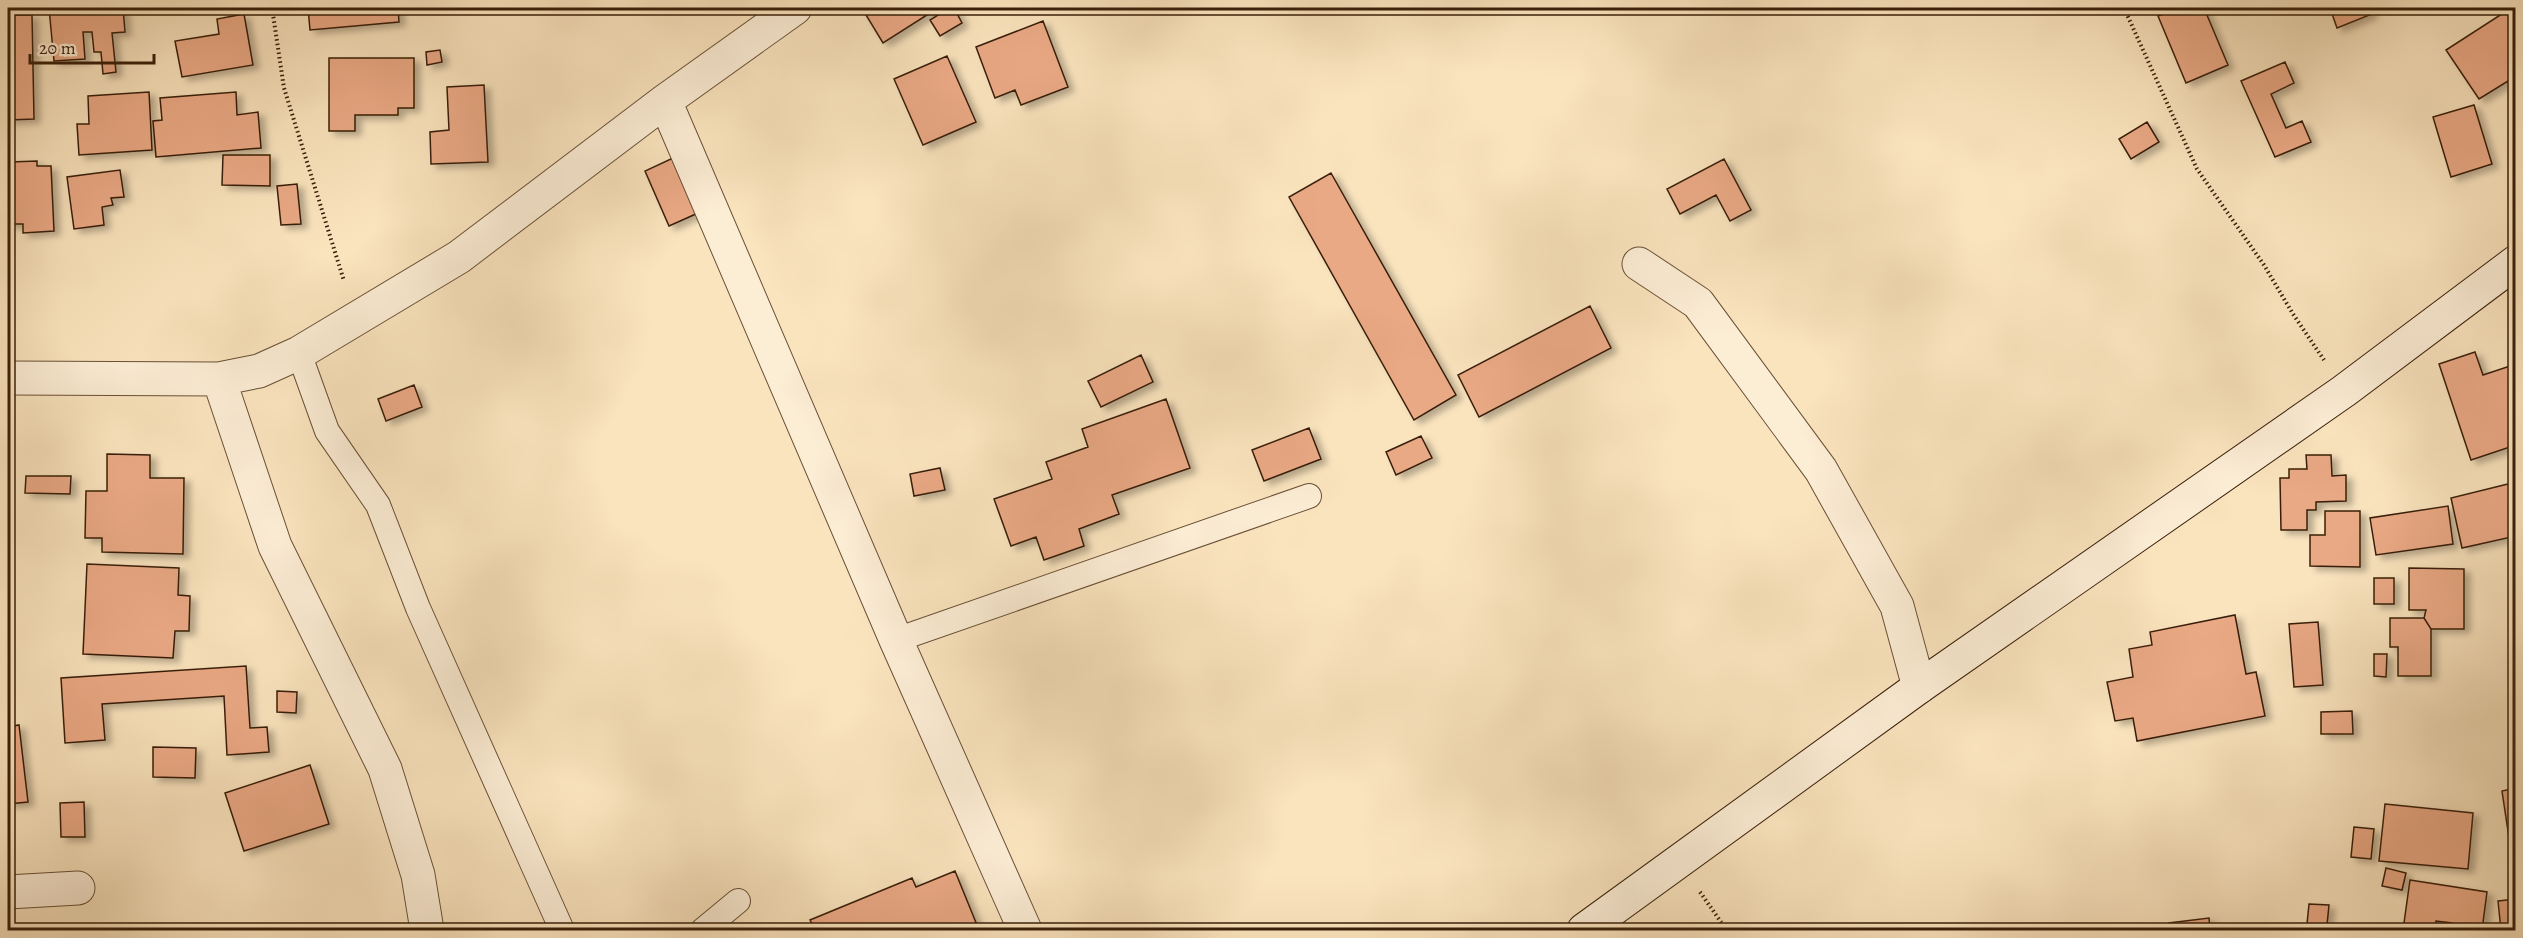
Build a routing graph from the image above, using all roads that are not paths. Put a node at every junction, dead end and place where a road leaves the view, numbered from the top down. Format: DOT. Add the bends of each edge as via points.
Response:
graph roads {
  1 [pos="795,8"];
  2 [pos="665,101"];
  3 [pos="2516,262"];
  4 [pos="1639,264"];
  5 [pos="299,353"];
  6 [pos="8,378"];
  7 [pos="219,379"];
  8 [pos="1309,496"];
  9 [pos="896,640"];
  10 [pos="1919,687"];
  11 [pos="78,888"];
  12 [pos="8,892"];
  13 [pos="738,900"];
  14 [pos="427,930"];
  15 [pos="562,930"];
  16 [pos="703,930"];
  17 [pos="1025,930"];
  18 [pos="1584,930"];
  1 -- 2 [label="street"];
  2 -- 5 [label="street" via="459,257"];
  2 -- 9 [label="street"];
  3 -- 10 [label="street" via="2344,391"];
  4 -- 10 [label="street" via="1698,303 1821,470 1897,606"];
  5 -- 7 [label="street" via="259,370"];
  5 -- 15 [label="lane" via="327,431 378,506 423,618"];
  6 -- 7 [label="street"];
  7 -- 14 [label="street" via="275,546 385,769 418,875"];
  8 -- 9 [label="lane"];
  9 -- 17 [label="street"];
  10 -- 18 [label="street"];
  11 -- 12 [label="street"];
  13 -- 16 [label="lane"];
}
